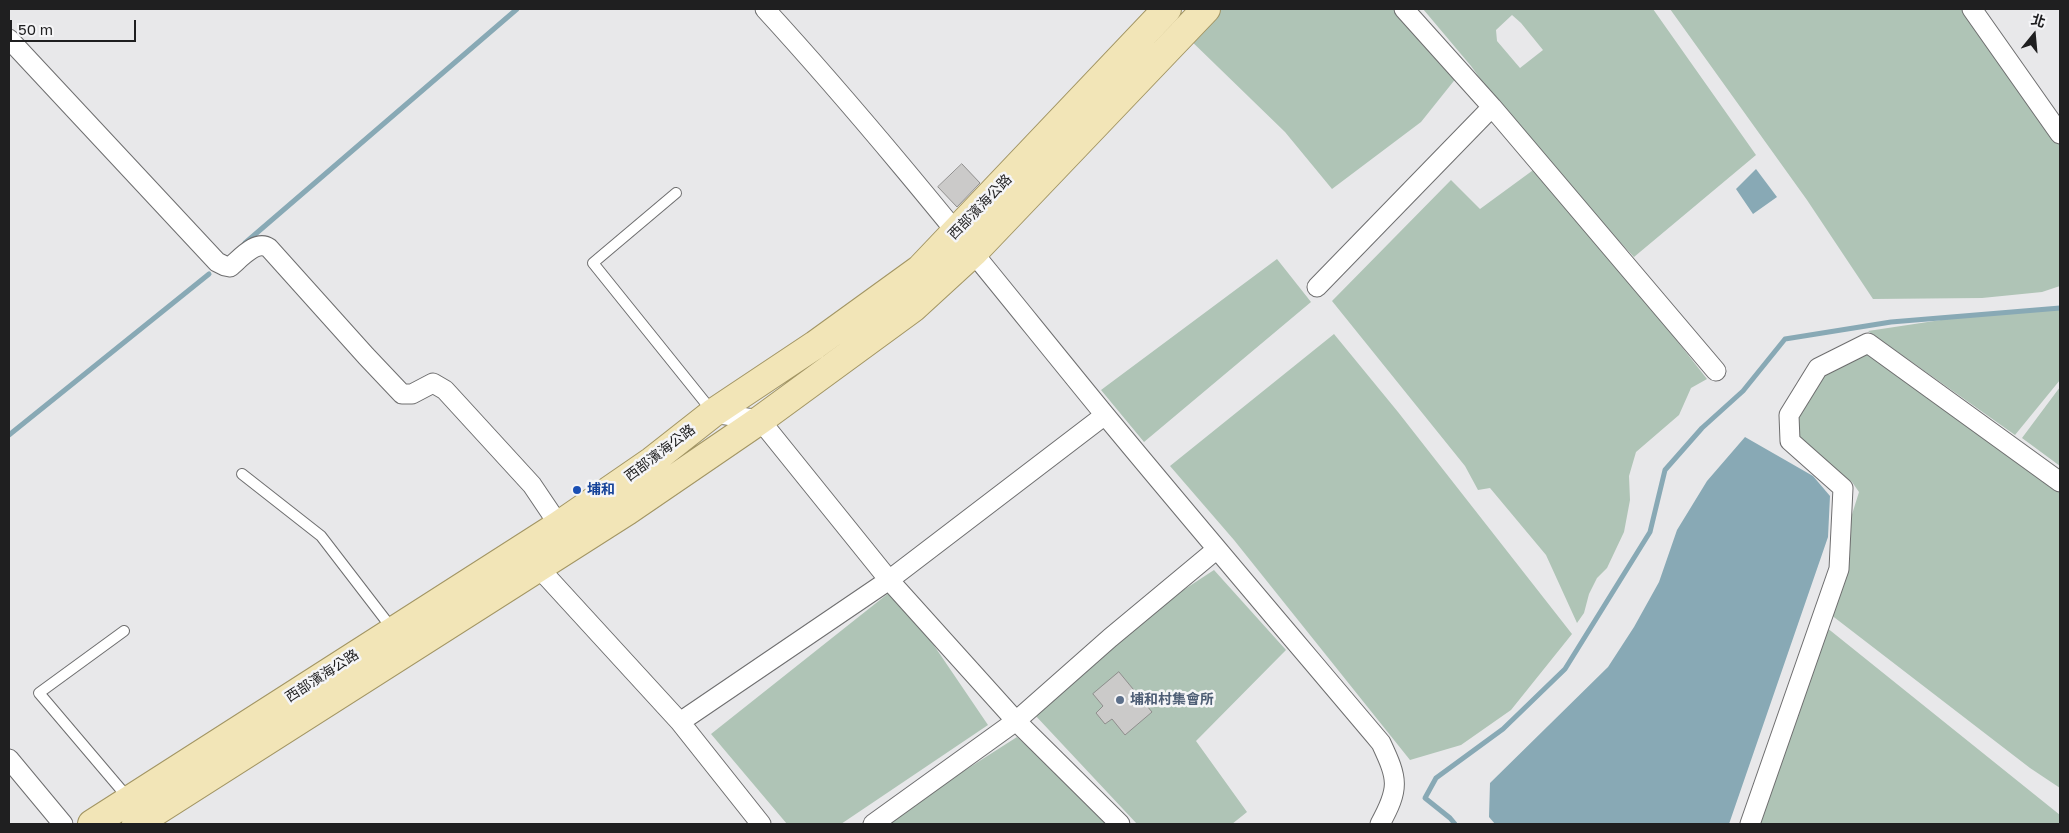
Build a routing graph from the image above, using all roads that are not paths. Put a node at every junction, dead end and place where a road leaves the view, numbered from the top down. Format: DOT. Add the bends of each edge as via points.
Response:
graph roads {
  1 [pos="765,9"];
  2 [pos="1167,9"];
  3 [pos="1206,9"];
  4 [pos="1404,9"];
  5 [pos="1972,9"];
  6 [pos="9,40"];
  7 [pos="1492,107"];
  8 [pos="2060,134"];
  9 [pos="676,193"];
  10 [pos="957,231"];
  11 [pos="974,253"];
  12 [pos="1317,287"];
  13 [pos="1716,371"];
  14 [pos="713,413"];
  15 [pos="1105,415"];
  16 [pos="760,420"];
  17 [pos="242,474"];
  18 [pos="2060,482"];
  19 [pos="566,535"];
  20 [pos="1217,549"];
  21 [pos="538,567"];
  22 [pos="889,580"];
  23 [pos="124,631"];
  24 [pos="401,640"];
  25 [pos="1016,721"];
  26 [pos="680,722"];
  27 [pos="9,759"];
  28 [pos="133,812"];
  29 [pos="63,824"];
  30 [pos="92,824"];
  31 [pos="761,824"];
  32 [pos="873,824"];
  33 [pos="1120,824"];
  34 [pos="1380,824"];
  35 [pos="1750,824"];
  1 -- 10 [label="street" via="816,64"];
  2 -- 10 [label="main road, 西部濱海公路"];
  3 -- 11 [label="main road, 西部濱海公路"];
  4 -- 7 [label="street"];
  5 -- 8 [label="street"];
  6 -- 19 [label="street" via="217,262 230,267 256,246 265,245 402,394 412,394 433,383 445,390 532,485"];
  7 -- 12 [label="street"];
  7 -- 13 [label="street"];
  9 -- 14 [label="lane" via="593,263"];
  10 -- 11 [label="street"];
  10 -- 14 [label="main road, 西部濱海公路" via="920,269"];
  11 -- 15 [label="street"];
  11 -- 16 [label="main road, 西部濱海公路" via="913,308"];
  14 -- 16 [label="street"];
  14 -- 19 [label="main road, 西部濱海公路"];
  15 -- 20 [label="street"];
  15 -- 22 [label="street"];
  16 -- 19 [label="main road, 西部濱海公路" via="627,511"];
  16 -- 22 [label="street"];
  17 -- 24 [label="lane" via="321,536"];
  18 -- 35 [label="street" via="1868,343 1818,368 1789,415 1790,441 1843,488 1839,569"];
  19 -- 21 [label="main road, 西部濱海公路"];
  19 -- 24 [label="main road, 西部濱海公路"];
  20 -- 25 [label="street"];
  20 -- 34 [label="street" via="1381,743 1396,782 1391,804"];
  21 -- 24 [label="main road, 西部濱海公路"];
  21 -- 26 [label="street"];
  22 -- 25 [label="street"];
  22 -- 26 [label="street"];
  23 -- 28 [label="lane" via="39,693"];
  24 -- 28 [label="main road, 西部濱海公路"];
  25 -- 32 [label="street"];
  25 -- 33 [label="street"];
  26 -- 31 [label="street"];
  27 -- 29 [label="street"];
  28 -- 30 [label="main road, 西部濱海公路"];
}
